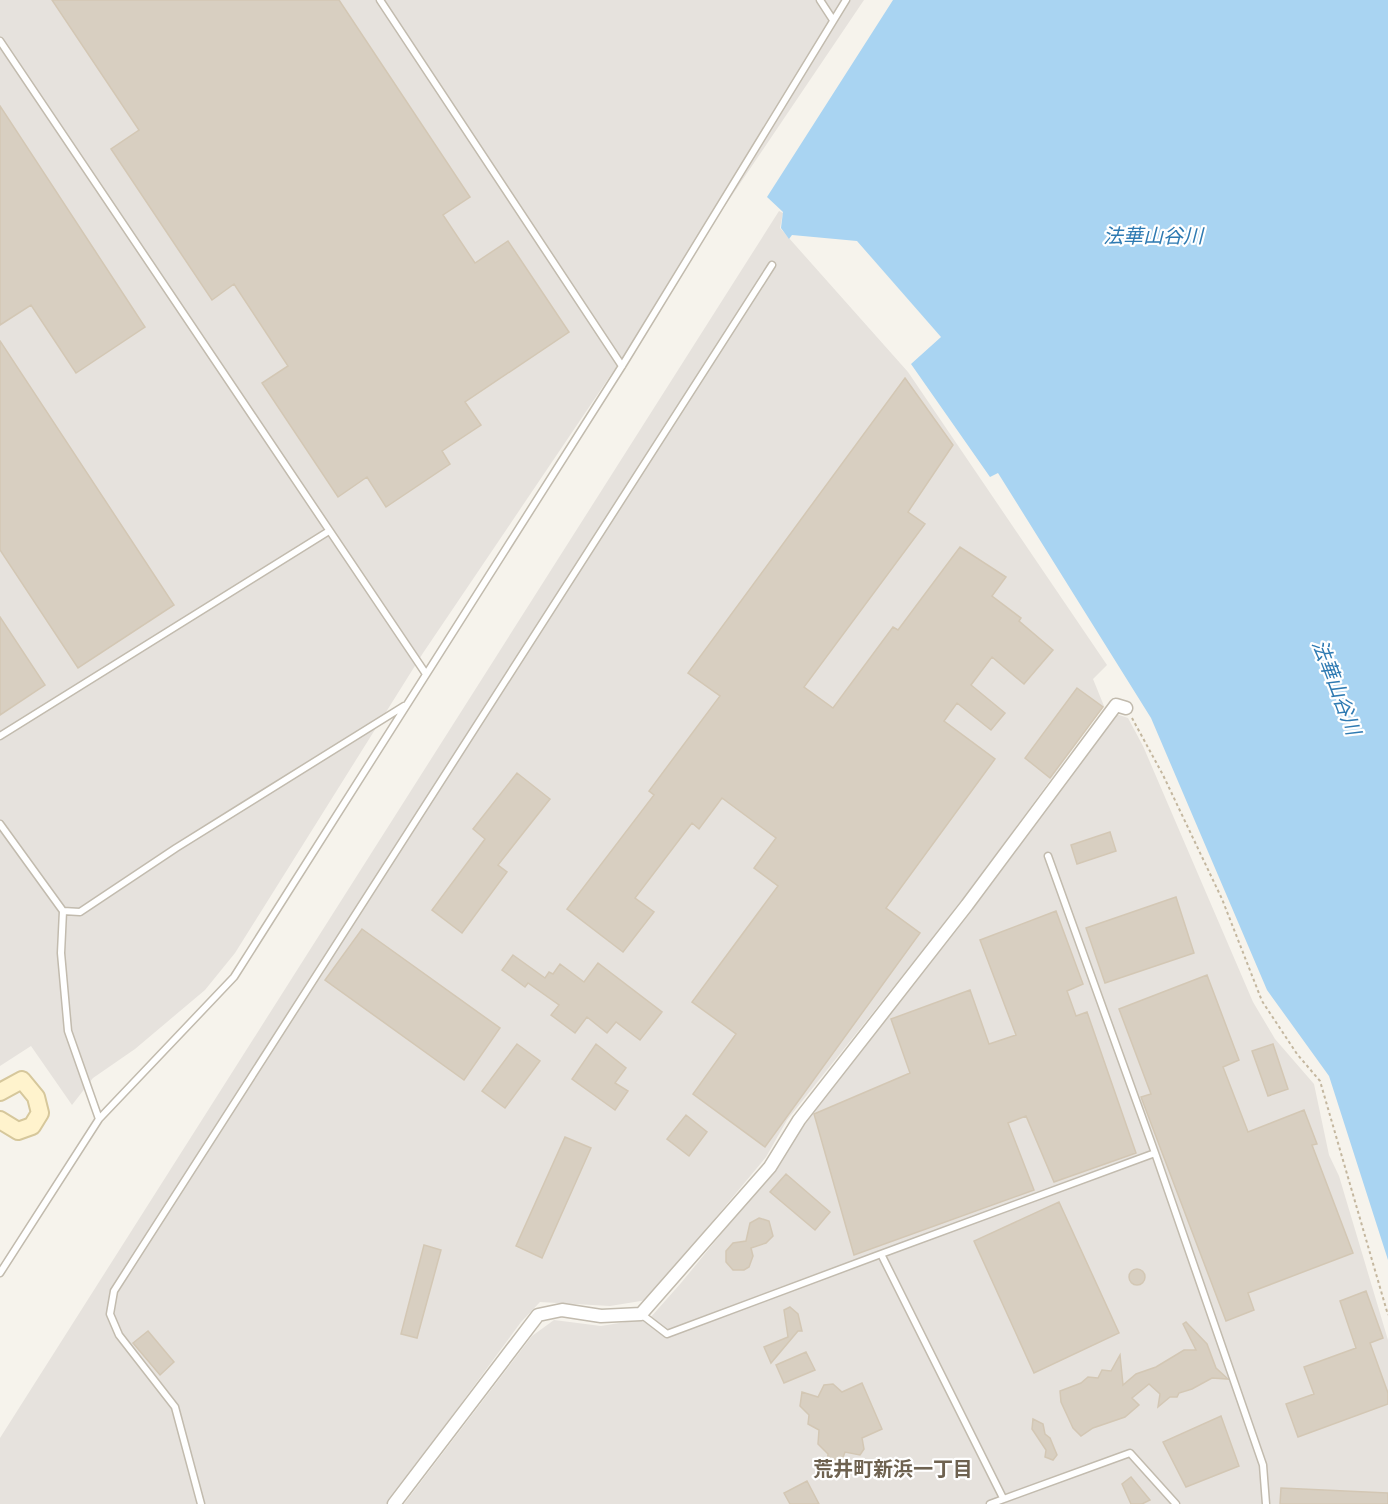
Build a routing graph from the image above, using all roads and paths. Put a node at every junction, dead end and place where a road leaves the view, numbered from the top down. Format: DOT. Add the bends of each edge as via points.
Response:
graph roads {
  1 [pos="380,0"];
  2 [pos="820,0"];
  3 [pos="846,0"];
  4 [pos="833,20"];
  5 [pos="0,41"];
  6 [pos="772,265"];
  7 [pos="622,366"];
  8 [pos="329,531"];
  9 [pos="426,674"];
  10 [pos="406,705"];
  11 [pos="1126,708"];
  12 [pos="0,736"];
  13 [pos="0,824"];
  14 [pos="1048,856"];
  15 [pos="63,911"];
  16 [pos="0,1092"];
  17 [pos="99,1119"];
  18 [pos="0,1120"];
  19 [pos="1155,1153"];
  20 [pos="881,1254"];
  21 [pos="0,1274"];
  22 [pos="641,1314"];
  23 [pos="1388,1315"];
  24 [pos="1003,1498"];
  25 [pos="201,1504"];
  26 [pos="394,1504"];
  27 [pos="990,1504"];
  28 [pos="1176,1504"];
  29 [pos="1266,1504"];
  1 -- 7 [label="lane"];
  2 -- 4 [label="lane"];
  3 -- 4 [label="lane"];
  4 -- 7 [label="lane"];
  5 -- 8 [label="lane"];
  6 -- 25 [label="lane" via="114,1290 110,1314 118,1335 175,1407"];
  7 -- 9 [label="lane"];
  8 -- 9 [label="lane"];
  8 -- 12 [label="lane"];
  9 -- 10 [label="lane"];
  10 -- 15 [label="lane" via="80,912"];
  10 -- 17 [label="lane" via="234,977"];
  11 -- 22 [label="street" via="1116,705 967,905 799,1119 770,1167"];
  11 -- 23 [label="path" via="1222,899 1262,1001 1320,1081"];
  13 -- 15 [label="lane"];
  14 -- 19 [label="lane"];
  15 -- 17 [label="lane" via="61,953 68,1031"];
  16 -- 18 [label="street" via="22,1080 36,1098 40,1113 32,1126 18,1131"];
  17 -- 21 [label="lane"];
  19 -- 20 [label="lane"];
  19 -- 29 [label="lane" via="1263,1465"];
  20 -- 22 [label="lane" via="667,1334"];
  20 -- 24 [label="lane"];
  22 -- 26 [label="street" via="601,1316 562,1310 538,1315"];
  24 -- 27 [label="lane"];
  24 -- 28 [label="lane" via="1130,1453"];
}
